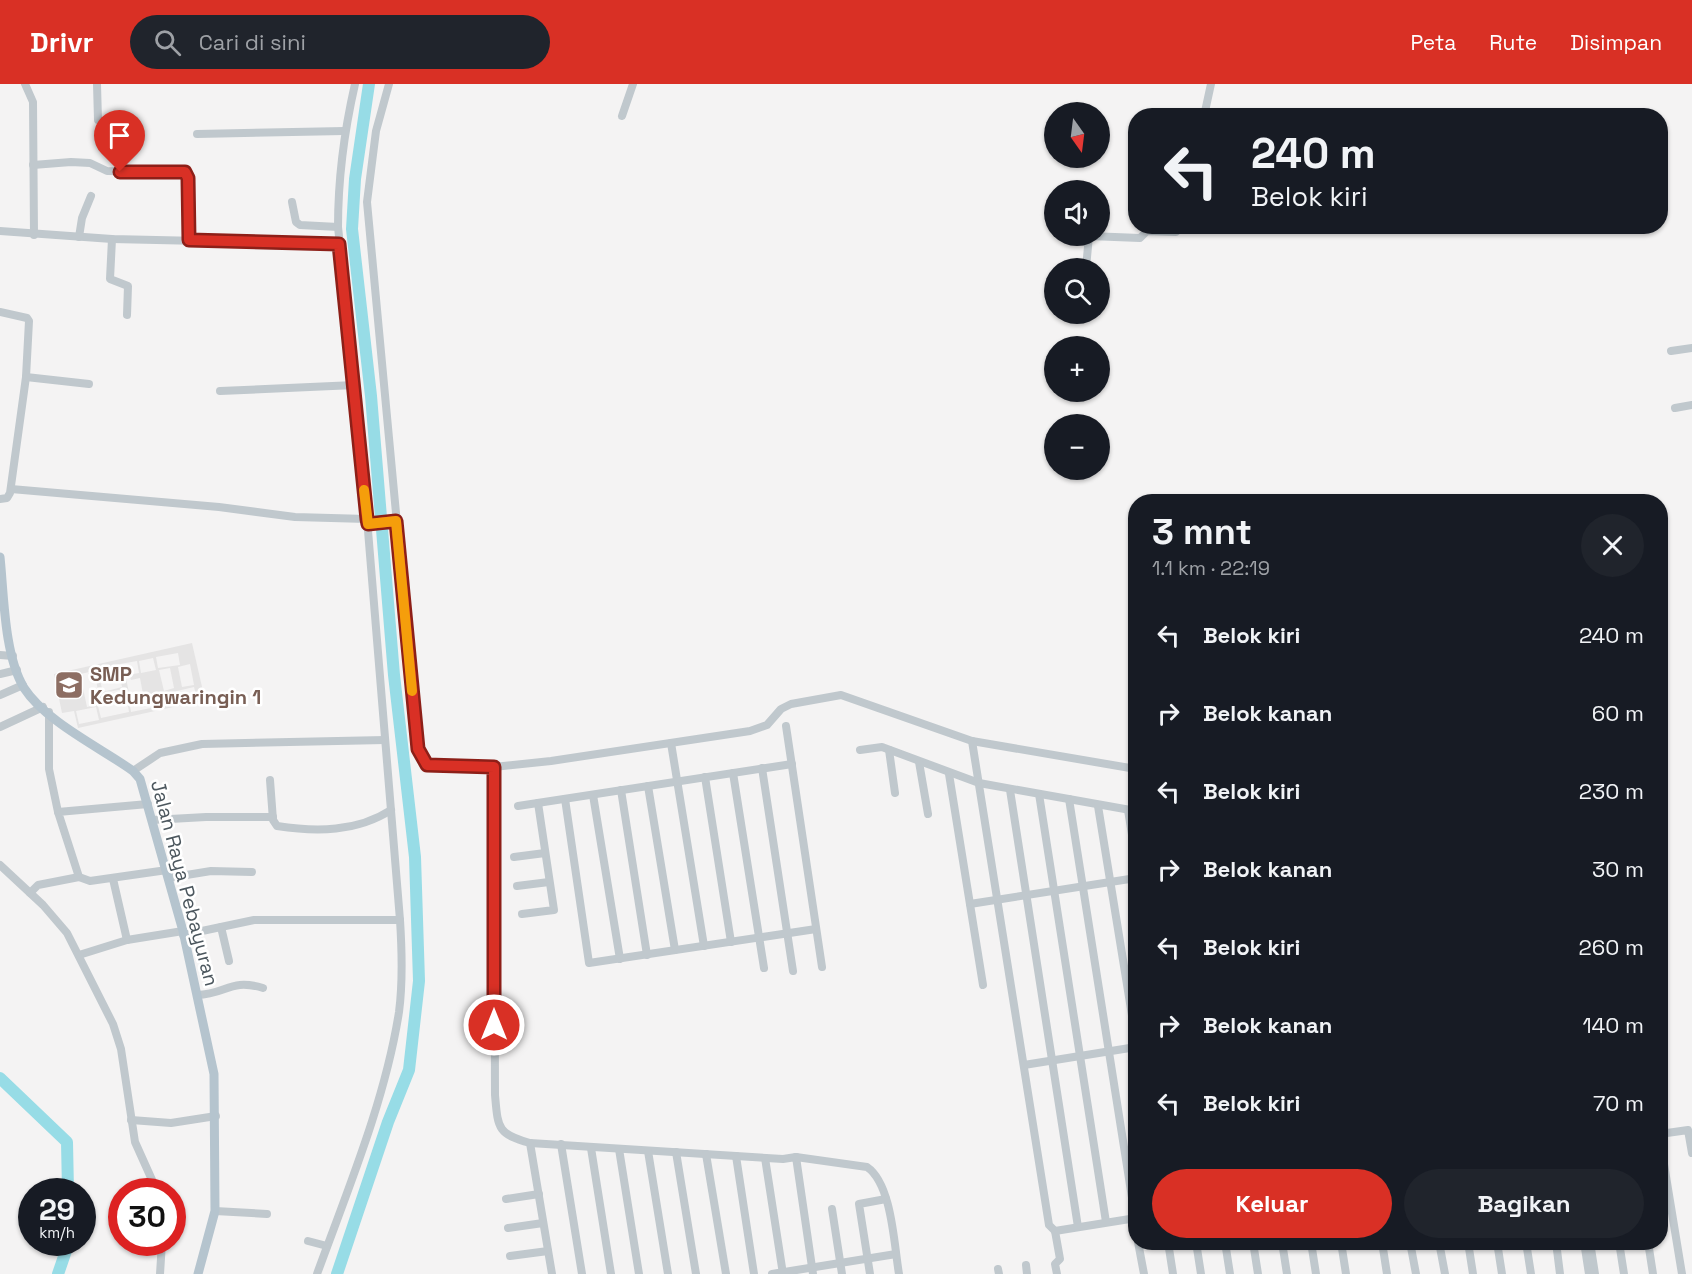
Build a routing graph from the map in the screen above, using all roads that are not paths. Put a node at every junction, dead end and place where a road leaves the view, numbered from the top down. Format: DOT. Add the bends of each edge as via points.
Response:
graph roads {
  1 [pos="25,84"];
  2 [pos="97,84"];
  3 [pos="355,84"];
  4 [pos="389,84"];
  5 [pos="633,84"];
  6 [pos="1211,84"];
  7 [pos="1206,108"];
  8 [pos="622,116"];
  9 [pos="98,120"];
  10 [pos="344,131"];
  11 [pos="197,134"];
  12 [pos="33,165"];
  13 [pos="91,196"];
  14 [pos="292,202"];
  15 [pos="338,227"];
  16 [pos="0,231"];
  17 [pos="34,234"];
  18 [pos="1144,234"];
  19 [pos="79,237"];
  20 [pos="112,239"];
  21 [pos="189,240"];
  22 [pos="339,244"];
  23 [pos="1087,258"];
  24 [pos="0,312"];
  25 [pos="127,315"];
  26 [pos="1692,348"];
  27 [pos="1671,351"];
  28 [pos="26,378"];
  29 [pos="89,384"];
  30 [pos="356,385"];
  31 [pos="220,391"];
  32 [pos="1692,405"];
  33 [pos="1675,408"];
  34 [pos="11,489"];
  35 [pos="0,499"];
  36 [pos="392,521"];
  37 [pos="368,522"];
  38 [pos="0,557"];
  39 [pos="2,589"];
  40 [pos="0,655"];
  41 [pos="12,656"];
  42 [pos="17,670"];
  43 [pos="0,674"];
  44 [pos="23,685"];
  45 [pos="0,695"];
  46 [pos="46,710"];
  47 [pos="786,726"];
  48 [pos="0,727"];
  49 [pos="386,740"];
  50 [pos="972,741"];
  51 [pos="671,743"];
  52 [pos="860,750"];
  53 [pos="888,750"];
  54 [pos="919,762"];
  55 [pos="792,764"];
  56 [pos="494,767"];
  57 [pos="762,768"];
  58 [pos="1128,768"];
  59 [pos="134,771"];
  60 [pos="733,773"];
  61 [pos="949,774"];
  62 [pos="705,777"];
  63 [pos="270,780"];
  64 [pos="677,781"];
  65 [pos="979,783"];
  66 [pos="648,786"];
  67 [pos="621,790"];
  68 [pos="1010,790"];
  69 [pos="895,793"];
  70 [pos="1039,794"];
  71 [pos="593,795"];
  72 [pos="565,799"];
  73 [pos="1069,799"];
  74 [pos="538,803"];
  75 [pos="148,804"];
  76 [pos="518,806"];
  77 [pos="1098,806"];
  78 [pos="390,810"];
  79 [pos="1128,810"];
  80 [pos="58,812"];
  81 [pos="928,814"];
  82 [pos="273,817"];
  83 [pos="152,820"];
  84 [pos="545,853"];
  85 [pos="514,857"];
  86 [pos="0,865"];
  87 [pos="252,872"];
  88 [pos="168,874"];
  89 [pos="79,877"];
  90 [pos="113,879"];
  91 [pos="1128,879"];
  92 [pos="549,882"];
  93 [pos="1110,882"];
  94 [pos="517,886"];
  95 [pos="1083,886"];
  96 [pos="1054,891"];
  97 [pos="30,893"];
  98 [pos="1026,895"];
  99 [pos="998,900"];
  100 [pos="970,904"];
  101 [pos="522,914"];
  102 [pos="400,920"];
  103 [pos="221,927"];
  104 [pos="816,929"];
  105 [pos="183,933"];
  106 [pos="787,933"];
  107 [pos="760,938"];
  108 [pos="127,940"];
  109 [pos="731,942"];
  110 [pos="704,946"];
  111 [pos="675,950"];
  112 [pos="79,955"];
  113 [pos="647,955"];
  114 [pos="620,959"];
  115 [pos="229,961"];
  116 [pos="765,968"];
  117 [pos="822,968"];
  118 [pos="793,971"];
  119 [pos="983,985"];
  120 [pos="263,988"];
  121 [pos="1128,991"];
  122 [pos="197,995"];
  123 [pos="1128,1048"];
  124 [pos="1109,1052"];
  125 [pos="1080,1056"];
  126 [pos="1052,1061"];
  127 [pos="1024,1065"];
  128 [pos="216,1116"];
  129 [pos="131,1120"];
  130 [pos="1668,1133"];
  131 [pos="531,1143"];
  132 [pos="561,1144"];
  133 [pos="591,1148"];
  134 [pos="619,1149"];
  135 [pos="648,1151"];
  136 [pos="676,1152"];
  137 [pos="1692,1153"];
  138 [pos="706,1155"];
  139 [pos="736,1156"];
  140 [pos="765,1158"];
  141 [pos="796,1158"];
  142 [pos="1128,1173"];
  143 [pos="151,1178"];
  144 [pos="1668,1189"];
  145 [pos="539,1194"];
  146 [pos="886,1198"];
  147 [pos="506,1199"];
  148 [pos="832,1209"];
  149 [pos="215,1211"];
  150 [pos="267,1214"];
  151 [pos="1128,1219"];
  152 [pos="543,1222"];
  153 [pos="1106,1222"];
  154 [pos="1078,1227"];
  155 [pos="508,1228"];
  156 [pos="1055,1231"];
  157 [pos="308,1240"];
  158 [pos="327,1246"];
  159 [pos="1139,1250"];
  160 [pos="1168,1250"];
  161 [pos="1197,1250"];
  162 [pos="1226,1250"];
  163 [pos="1254,1250"];
  164 [pos="1283,1250"];
  165 [pos="1312,1250"];
  166 [pos="1342,1250"];
  167 [pos="1383,1250"];
  168 [pos="1412,1250"];
  169 [pos="1440,1250"];
  170 [pos="1469,1250"];
  171 [pos="1498,1250"];
  172 [pos="1527,1250"];
  173 [pos="1557,1250"];
  174 [pos="1585,1250"];
  175 [pos="1591,1250"];
  176 [pos="1620,1250"];
  177 [pos="1649,1250"];
  178 [pos="548,1251"];
  179 [pos="896,1254"];
  180 [pos="161,1256"];
  181 [pos="510,1256"];
  182 [pos="867,1259"];
  183 [pos="840,1263"];
  184 [pos="813,1271"];
  185 [pos="783,1273"];
  186 [pos="160,1274"];
  187 [pos="198,1274"];
  188 [pos="317,1274"];
  189 [pos="552,1274"];
  190 [pos="582,1274"];
  191 [pos="611,1274"];
  192 [pos="639,1274"];
  193 [pos="668,1274"];
  194 [pos="696,1274"];
  195 [pos="726,1274"];
  196 [pos="754,1274"];
  197 [pos="772,1274"];
  198 [pos="842,1274"];
  199 [pos="870,1274"];
  200 [pos="899,1274"];
  201 [pos="1057,1274"];
  202 [pos="1143,1274"];
  203 [pos="1173,1274"];
  204 [pos="1201,1274"];
  205 [pos="1230,1274"];
  206 [pos="1258,1274"];
  207 [pos="1287,1274"];
  208 [pos="1316,1274"];
  209 [pos="1346,1274"];
  210 [pos="1387,1274"];
  211 [pos="1416,1274"];
  212 [pos="1444,1274"];
  213 [pos="1473,1274"];
  214 [pos="1502,1274"];
  215 [pos="1531,1274"];
  216 [pos="1560,1274"];
  217 [pos="1589,1274"];
  218 [pos="1595,1274"];
  219 [pos="1624,1274"];
  220 [pos="1653,1274"];
  221 [pos="1682,1274"];
  1 -- 12 [label="street" via="33,102"];
  2 -- 9 [label="street"];
  3 -- 10 [label="street"];
  4 -- 36 [label="street" via="376,131 367,202"];
  5 -- 8 [label="street"];
  6 -- 7 [label="street"];
  10 -- 11 [label="street"];
  10 -- 15 [label="street"];
  12 -- 17 [label="street"];
  12 -- 21 [label="street" via="71,162 90,163 107,171 185,172"];
  13 -- 19 [label="street"];
  14 -- 15 [label="street" via="300,225"];
  15 -- 22 [label="street"];
  16 -- 17 [label="street"];
  17 -- 19 [label="street"];
  18 -- 23 [label="street" via="1140,238 1090,236"];
  19 -- 20 [label="street"];
  20 -- 21 [label="street"];
  20 -- 25 [label="street" via="110,279 128,286"];
  21 -- 22 [label="street"];
  22 -- 30 [label="street"];
  24 -- 28 [label="street" via="29,319"];
  26 -- 27 [label="street"];
  28 -- 29 [label="street"];
  28 -- 34 [label="street"];
  30 -- 31 [label="street"];
  30 -- 37 [label="street"];
  32 -- 33 [label="street"];
  34 -- 35 [label="street" via="9,496"];
  34 -- 37 [label="street"];
  36 -- 37 [label="street"];
  36 -- 56 [label="street" via="422,759 427,765 438,767"];
  37 -- 49 [label="street"];
  38 -- 39 [label="main road, Jalan Raya Pebayuran"];
  39 -- 41 [label="main road, Jalan Raya Pebayuran"];
  40 -- 41 [label="street"];
  41 -- 42 [label="main road, Jalan Raya Pebayuran"];
  42 -- 43 [label="street"];
  42 -- 44 [label="main road, Jalan Raya Pebayuran"];
  44 -- 45 [label="street"];
  44 -- 46 [label="main road, Jalan Raya Pebayuran"];
  46 -- 48 [label="street"];
  46 -- 59 [label="main road, Jalan Raya Pebayuran"];
  46 -- 80 [label="street" via="50,777"];
  47 -- 55 [label="street"];
  49 -- 59 [label="street" via="202,744 160,753"];
  49 -- 78 [label="street"];
  50 -- 51 [label="street" via="841,695 791,704 761,728"];
  50 -- 58 [label="street"];
  50 -- 65 [label="street"];
  51 -- 56 [label="street"];
  51 -- 64 [label="street"];
  52 -- 53 [label="street"];
  53 -- 54 [label="street"];
  53 -- 69 [label="street"];
  54 -- 61 [label="street"];
  54 -- 81 [label="street"];
  55 -- 57 [label="street"];
  55 -- 104 [label="street"];
  56 -- 131 [label="street" via="497,1119 506,1135"];
  57 -- 60 [label="street"];
  57 -- 106 [label="street"];
  59 -- 75 [label="main road, Jalan Raya Pebayuran"];
  60 -- 62 [label="street"];
  60 -- 107 [label="street"];
  61 -- 65 [label="street"];
  61 -- 100 [label="street"];
  62 -- 64 [label="street"];
  62 -- 109 [label="street"];
  63 -- 82 [label="street"];
  64 -- 66 [label="street"];
  64 -- 110 [label="street"];
  65 -- 68 [label="street"];
  65 -- 99 [label="street"];
  66 -- 67 [label="street"];
  66 -- 111 [label="street"];
  67 -- 71 [label="street"];
  67 -- 113 [label="street"];
  68 -- 70 [label="street"];
  68 -- 98 [label="street"];
  70 -- 73 [label="street"];
  70 -- 96 [label="street"];
  71 -- 72 [label="street"];
  71 -- 114 [label="street"];
  72 -- 74 [label="street"];
  72 -- 114 [label="street" via="589,963"];
  73 -- 77 [label="street"];
  73 -- 95 [label="street"];
  74 -- 76 [label="street"];
  74 -- 84 [label="street"];
  75 -- 80 [label="street"];
  75 -- 83 [label="main road, Jalan Raya Pebayuran"];
  77 -- 79 [label="street"];
  77 -- 93 [label="street"];
  78 -- 82 [label="street" via="372,822 332,829 277,826"];
  78 -- 102 [label="street"];
  80 -- 89 [label="street"];
  82 -- 83 [label="street"];
  83 -- 88 [label="main road, Jalan Raya Pebayuran"];
  84 -- 85 [label="street"];
  84 -- 92 [label="street"];
  86 -- 97 [label="street"];
  87 -- 88 [label="street"];
  88 -- 90 [label="street"];
  88 -- 105 [label="main road, Jalan Raya Pebayuran"];
  89 -- 90 [label="street" via="90,881"];
  89 -- 97 [label="street" via="38,885"];
  90 -- 108 [label="street"];
  91 -- 93 [label="street"];
  92 -- 94 [label="street"];
  92 -- 101 [label="street" via="554,910"];
  93 -- 95 [label="street"];
  93 -- 121 [label="street"];
  95 -- 96 [label="street"];
  95 -- 124 [label="street"];
  96 -- 98 [label="street"];
  96 -- 125 [label="street"];
  97 -- 112 [label="street" via="60,924"];
  98 -- 99 [label="street"];
  98 -- 126 [label="street"];
  99 -- 100 [label="street"];
  99 -- 127 [label="street"];
  100 -- 119 [label="street"];
  102 -- 103 [label="street" via="254,920"];
  102 -- 158 [label="street" via="401,990 394,1035 366,1134"];
  103 -- 105 [label="street"];
  103 -- 115 [label="street"];
  104 -- 106 [label="street"];
  104 -- 117 [label="street"];
  105 -- 108 [label="street"];
  105 -- 122 [label="main road, Jalan Raya Pebayuran"];
  106 -- 107 [label="street"];
  106 -- 118 [label="street"];
  107 -- 109 [label="street"];
  107 -- 116 [label="street"];
  108 -- 112 [label="street"];
  109 -- 110 [label="street"];
  110 -- 111 [label="street"];
  111 -- 113 [label="street"];
  112 -- 129 [label="street" via="120,1043"];
  113 -- 114 [label="street"];
  120 -- 122 [label="street" via="234,983 217,992"];
  122 -- 128 [label="main road, Jalan Raya Pebayuran" via="214,1074"];
  123 -- 124 [label="street"];
  124 -- 125 [label="street"];
  124 -- 142 [label="street"];
  125 -- 126 [label="street"];
  125 -- 153 [label="street"];
  126 -- 127 [label="street"];
  126 -- 154 [label="street"];
  127 -- 156 [label="street" via="1049,1225"];
  128 -- 129 [label="street" via="171,1123"];
  128 -- 149 [label="main road, Jalan Raya Pebayuran"];
  129 -- 143 [label="street" via="135,1142"];
  130 -- 137 [label="street" via="1689,1130"];
  131 -- 132 [label="street"];
  131 -- 145 [label="street"];
  132 -- 133 [label="street"];
  132 -- 190 [label="street"];
  133 -- 134 [label="street"];
  133 -- 191 [label="street"];
  134 -- 135 [label="street"];
  134 -- 192 [label="street"];
  135 -- 136 [label="street"];
  135 -- 193 [label="street"];
  136 -- 138 [label="street"];
  136 -- 194 [label="street"];
  138 -- 139 [label="street"];
  138 -- 195 [label="street"];
  139 -- 140 [label="street"];
  139 -- 196 [label="street"];
  140 -- 141 [label="street"];
  140 -- 185 [label="street"];
  141 -- 146 [label="street" via="867,1167 879,1178"];
  141 -- 184 [label="street"];
  144 -- 221 [label="street"];
  145 -- 147 [label="street"];
  145 -- 152 [label="street"];
  146 -- 179 [label="street"];
  146 -- 182 [label="street" via="859,1204"];
  148 -- 183 [label="street"];
  149 -- 150 [label="street"];
  149 -- 187 [label="main road, Jalan Raya Pebayuran"];
  151 -- 153 [label="street"];
  152 -- 155 [label="street"];
  152 -- 178 [label="street"];
  153 -- 154 [label="street"];
  154 -- 156 [label="street"];
  156 -- 201 [label="street" via="1060,1259 1055,1264"];
  157 -- 158 [label="street"];
  158 -- 188 [label="street"];
  159 -- 202 [label="street"];
  160 -- 203 [label="street"];
  161 -- 204 [label="street"];
  162 -- 205 [label="street"];
  163 -- 206 [label="street"];
  164 -- 207 [label="street"];
  165 -- 208 [label="street"];
  166 -- 209 [label="street"];
  167 -- 210 [label="street"];
  168 -- 211 [label="street"];
  169 -- 212 [label="street"];
  170 -- 213 [label="street"];
  171 -- 214 [label="street"];
  172 -- 215 [label="street"];
  173 -- 216 [label="street"];
  174 -- 217 [label="street"];
  175 -- 218 [label="street"];
  176 -- 219 [label="street"];
  177 -- 220 [label="street"];
  178 -- 181 [label="street"];
  178 -- 189 [label="street"];
  179 -- 182 [label="street"];
  179 -- 200 [label="street"];
  180 -- 186 [label="street"];
  182 -- 183 [label="street"];
  182 -- 199 [label="street"];
  183 -- 184 [label="street"];
  183 -- 198 [label="street"];
  184 -- 185 [label="street"];
  185 -- 197 [label="street"];
}
